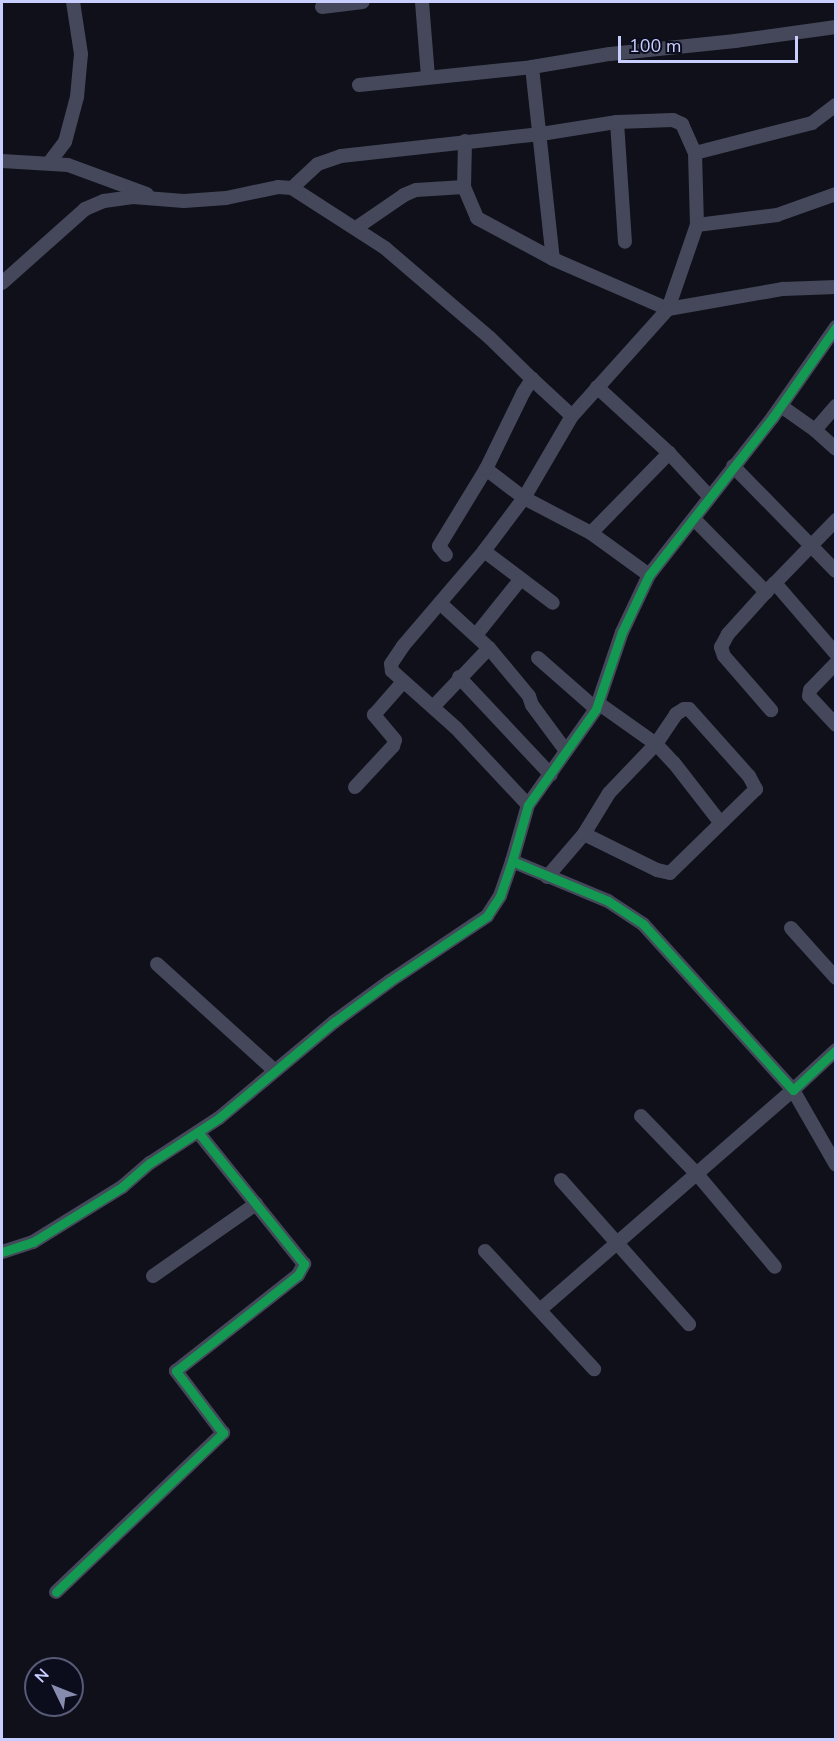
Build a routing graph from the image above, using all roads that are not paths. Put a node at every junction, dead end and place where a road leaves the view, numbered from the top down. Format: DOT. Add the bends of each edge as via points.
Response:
graph roads {
  1 [pos="73,2"];
  2 [pos="363,2"];
  3 [pos="422,2"];
  4 [pos="322,7"];
  5 [pos="836,27"];
  6 [pos="532,67"];
  7 [pos="428,76"];
  8 [pos="359,85"];
  9 [pos="836,105"];
  10 [pos="617,122"];
  11 [pos="541,134"];
  12 [pos="465,141"];
  13 [pos="695,153"];
  14 [pos="2,161"];
  15 [pos="49,163"];
  16 [pos="464,187"];
  17 [pos="292,188"];
  18 [pos="836,194"];
  19 [pos="160,199"];
  20 [pos="697,225"];
  21 [pos="356,228"];
  22 [pos="625,242"];
  23 [pos="553,260"];
  24 [pos="2,283"];
  25 [pos="836,287"];
  26 [pos="668,309"];
  27 [pos="836,327"];
  28 [pos="532,379"];
  29 [pos="597,387"];
  30 [pos="781,406"];
  31 [pos="836,406"];
  32 [pos="572,416"];
  33 [pos="815,430"];
  34 [pos="836,449"];
  35 [pos="669,453"];
  36 [pos="733,466"];
  37 [pos="486,469"];
  38 [pos="709,496"];
  39 [pos="524,498"];
  40 [pos="694,519"];
  41 [pos="836,520"];
  42 [pos="591,533"];
  43 [pos="811,546"];
  44 [pos="484,551"];
  45 [pos="446,555"];
  46 [pos="836,571"];
  47 [pos="649,574"];
  48 [pos="520,580"];
  49 [pos="770,587"];
  50 [pos="440,603"];
  51 [pos="553,603"];
  52 [pos="476,635"];
  53 [pos="489,648"];
  54 [pos="836,654"];
  55 [pos="538,658"];
  56 [pos="836,663"];
  57 [pos="459,677"];
  58 [pos="403,682"];
  59 [pos="434,706"];
  60 [pos="597,706"];
  61 [pos="771,710"];
  62 [pos="836,725"];
  63 [pos="656,744"];
  64 [pos="566,751"];
  65 [pos="551,775"];
  66 [pos="355,787"];
  67 [pos="528,805"];
  68 [pos="720,822"];
  69 [pos="584,834"];
  70 [pos="512,861"];
  71 [pos="547,877"];
  72 [pos="791,928"];
  73 [pos="157,964"];
  74 [pos="836,978"];
  75 [pos="836,1050"];
  76 [pos="275,1071"];
  77 [pos="793,1090"];
  78 [pos="641,1116"];
  79 [pos="198,1132"];
  80 [pos="836,1165"];
  81 [pos="697,1174"];
  82 [pos="561,1180"];
  83 [pos="256,1204"];
  84 [pos="619,1242"];
  85 [pos="485,1251"];
  86 [pos="2,1252"];
  87 [pos="775,1267"];
  88 [pos="153,1276"];
  89 [pos="541,1309"];
  90 [pos="689,1324"];
  91 [pos="594,1369"];
  92 [pos="56,1593"];
  1 -- 15 [label="street" via="81,54 77,97 65,142"];
  2 -- 4 [label="street"];
  3 -- 7 [label="street"];
  5 -- 6 [label="street"];
  6 -- 7 [label="street"];
  6 -- 11 [label="street"];
  7 -- 8 [label="street"];
  9 -- 13 [label="street" via="812,123"];
  10 -- 11 [label="street"];
  10 -- 13 [label="street" via="673,120 682,124"];
  10 -- 22 [label="street"];
  11 -- 12 [label="street"];
  11 -- 23 [label="street"];
  12 -- 16 [label="street"];
  12 -- 17 [label="street" via="341,156 318,164"];
  13 -- 20 [label="street"];
  14 -- 15 [label="street"];
  15 -- 19 [label="street" via="68,165"];
  16 -- 21 [label="street" via="416,190"];
  16 -- 23 [label="street" via="477,218"];
  17 -- 19 [label="street" via="184,201"];
  17 -- 21 [label="street"];
  18 -- 20 [label="street" via="777,215"];
  19 -- 24 [label="street" via="134,196 85,208"];
  20 -- 26 [label="street"];
  21 -- 28 [label="street" via="394,255"];
  23 -- 26 [label="street"];
  25 -- 26 [label="street" via="783,289"];
  26 -- 29 [label="street"];
  27 -- 30 [label="street"];
  28 -- 32 [label="street"];
  28 -- 37 [label="street"];
  29 -- 32 [label="street"];
  29 -- 35 [label="street"];
  30 -- 33 [label="street"];
  30 -- 36 [label="street"];
  31 -- 33 [label="street"];
  32 -- 39 [label="street"];
  33 -- 34 [label="street"];
  35 -- 38 [label="street"];
  35 -- 42 [label="street"];
  36 -- 38 [label="street"];
  36 -- 43 [label="street"];
  37 -- 39 [label="street"];
  37 -- 45 [label="street" via="439,546"];
  38 -- 40 [label="street"];
  39 -- 42 [label="street"];
  39 -- 44 [label="street"];
  40 -- 47 [label="street"];
  40 -- 49 [label="street"];
  41 -- 43 [label="street"];
  42 -- 47 [label="street"];
  43 -- 46 [label="street"];
  43 -- 49 [label="street"];
  44 -- 48 [label="street"];
  44 -- 50 [label="street"];
  47 -- 60 [label="street" via="622,632"];
  48 -- 51 [label="street"];
  48 -- 52 [label="street"];
  49 -- 54 [label="street"];
  49 -- 61 [label="street" via="721,647 724,656"];
  50 -- 52 [label="street"];
  50 -- 58 [label="street" via="392,664 392,671"];
  52 -- 53 [label="street"];
  53 -- 57 [label="street"];
  53 -- 64 [label="street" via="529,696"];
  55 -- 60 [label="street"];
  56 -- 62 [label="street" via="810,690 809,696"];
  57 -- 59 [label="street"];
  57 -- 65 [label="street"];
  58 -- 59 [label="street"];
  58 -- 66 [label="street" via="374,715 396,740"];
  59 -- 67 [label="street"];
  60 -- 63 [label="street"];
  60 -- 64 [label="street"];
  63 -- 68 [label="street"];
  63 -- 68 [label="street" via="676,714 689,709 749,776 756,789"];
  63 -- 69 [label="street" via="609,793"];
  64 -- 65 [label="street"];
  65 -- 67 [label="street"];
  67 -- 70 [label="street"];
  68 -- 69 [label="street" via="670,873"];
  69 -- 71 [label="street"];
  70 -- 71 [label="street"];
  70 -- 76 [label="street" via="487,916 390,981"];
  71 -- 77 [label="street" via="608,901 643,924"];
  72 -- 74 [label="street"];
  73 -- 76 [label="street"];
  75 -- 77 [label="street"];
  76 -- 79 [label="street"];
  77 -- 80 [label="street"];
  77 -- 81 [label="street"];
  78 -- 81 [label="street"];
  79 -- 83 [label="street"];
  79 -- 86 [label="street" via="150,1163 122,1187 33,1242"];
  81 -- 84 [label="street"];
  81 -- 87 [label="street"];
  82 -- 84 [label="street"];
  83 -- 88 [label="street"];
  83 -- 92 [label="street" via="304,1264 298,1275 176,1371 223,1433"];
  84 -- 89 [label="street"];
  84 -- 90 [label="street"];
  85 -- 89 [label="street"];
  89 -- 91 [label="street"];
}
